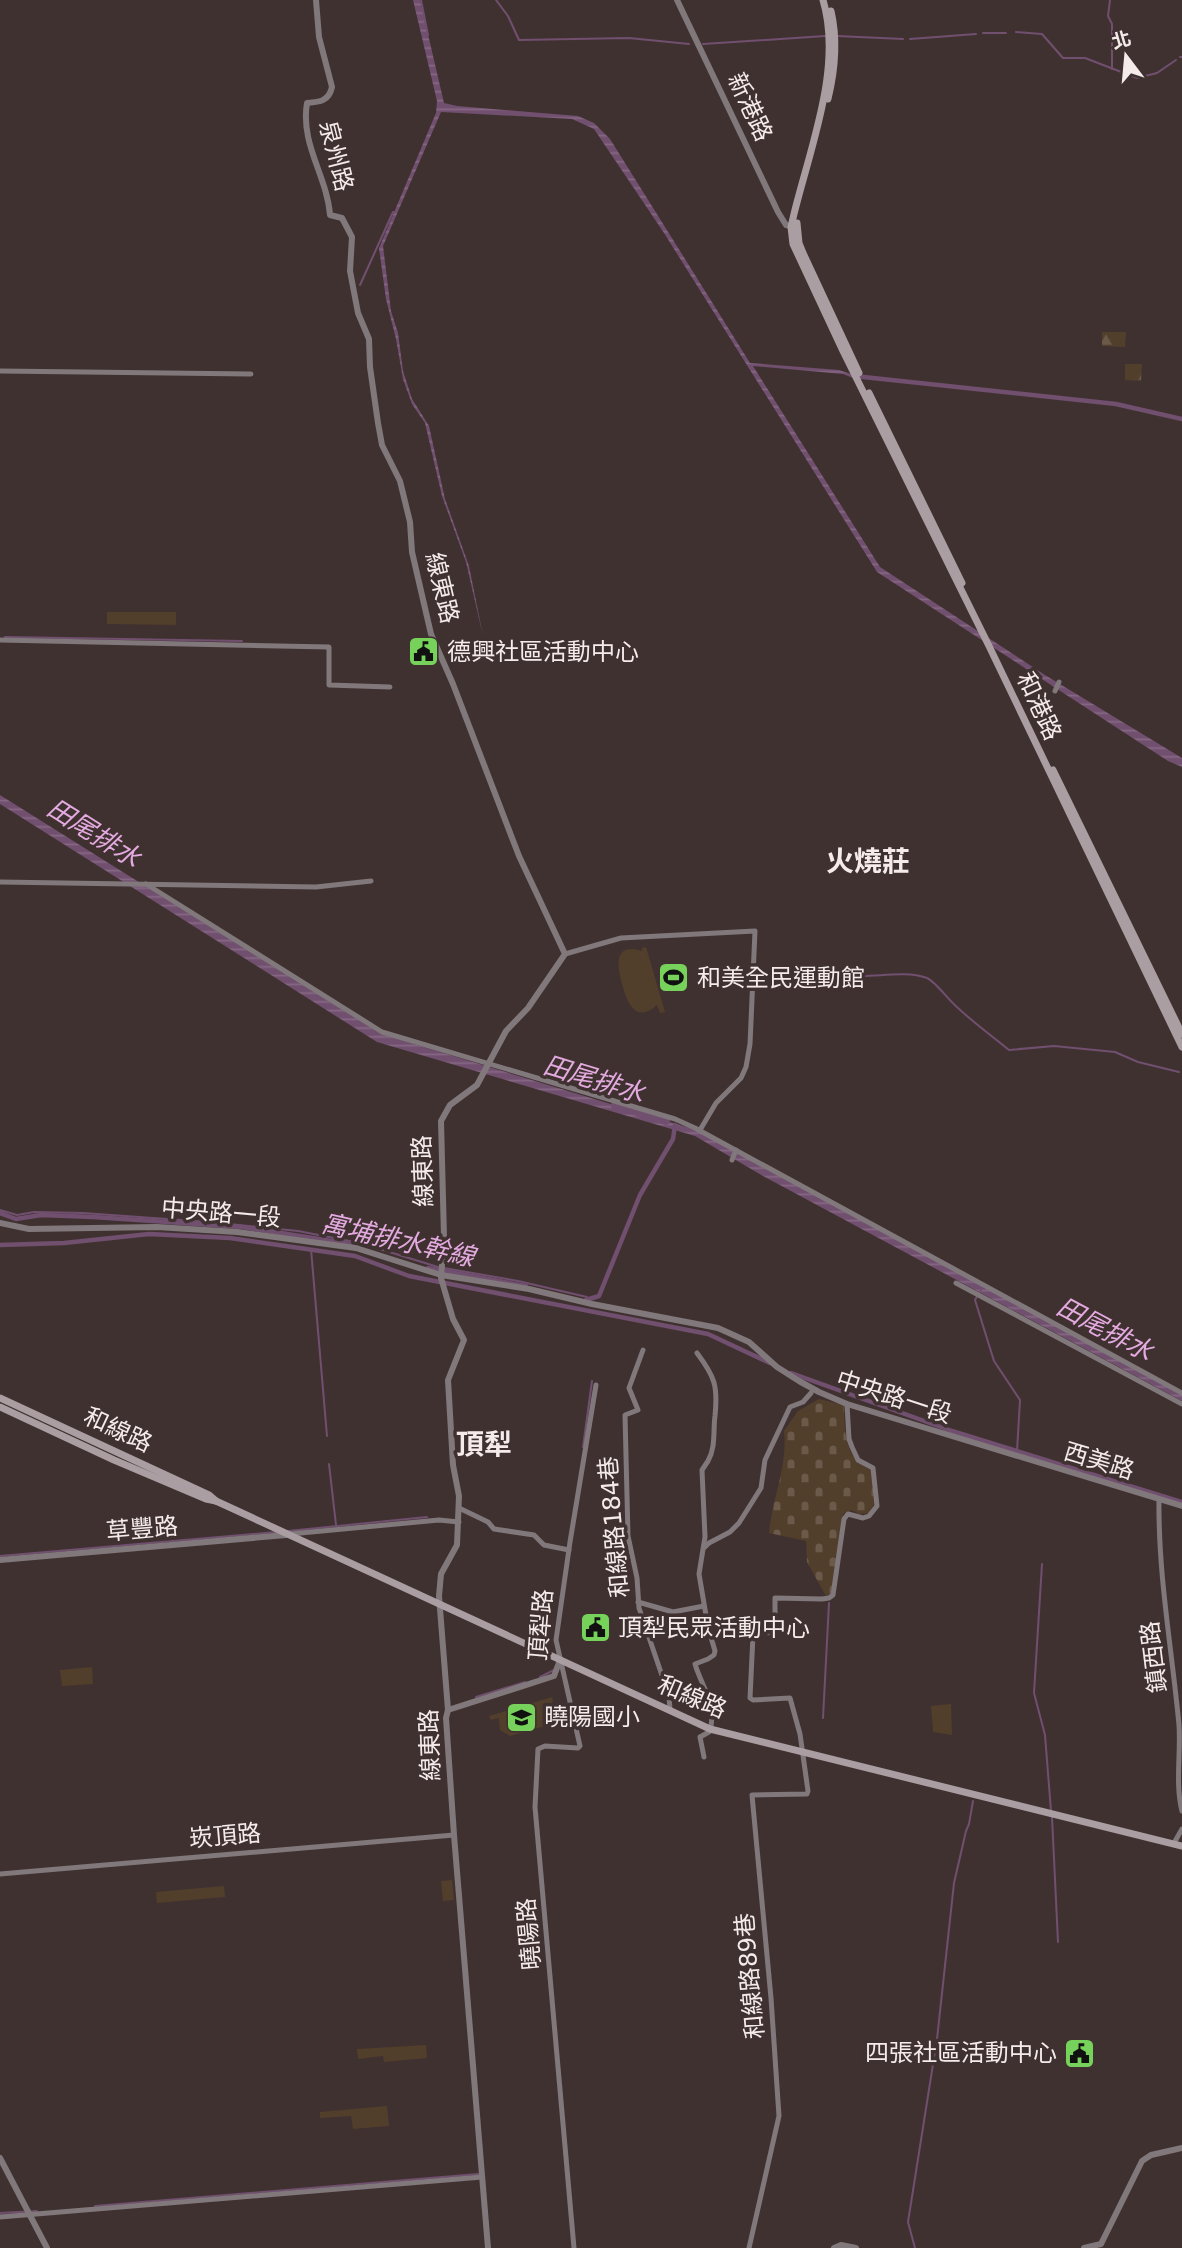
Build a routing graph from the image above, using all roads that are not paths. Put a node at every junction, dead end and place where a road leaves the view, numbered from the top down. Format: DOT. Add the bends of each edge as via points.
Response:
graph roads {
  1 [pos="316,0"];
  2 [pos="677,0"];
  3 [pos="825,0"];
  4 [pos="794,227"];
  5 [pos="353,286"];
  6 [pos="0,371"];
  7 [pos="251,374"];
  8 [pos="861,383"];
  9 [pos="0,640"];
  10 [pos="1059,682"];
  11 [pos="390,687"];
  12 [pos="1055,691"];
  13 [pos="0,881"];
  14 [pos="371,881"];
  15 [pos="146,884"];
  16 [pos="1125,925"];
  17 [pos="565,954"];
  18 [pos="1182,1034"];
  19 [pos="1182,1047"];
  20 [pos="488,1064"];
  21 [pos="700,1130"];
  22 [pos="736,1150"];
  23 [pos="732,1160"];
  24 [pos="0,1223"];
  25 [pos="442,1274"];
  26 [pos="956,1283"];
  27 [pos="643,1350"];
  28 [pos="697,1353"];
  29 [pos="596,1385"];
  30 [pos="811,1393"];
  31 [pos="1182,1393"];
  32 [pos="0,1398"];
  33 [pos="847,1404"];
  34 [pos="1182,1404"];
  35 [pos="0,1407"];
  36 [pos="1004,1452"];
  37 [pos="1159,1499"];
  38 [pos="216,1501"];
  39 [pos="1182,1506"];
  40 [pos="459,1508"];
  41 [pos="458,1522"];
  42 [pos="286,1535"];
  43 [pos="569,1550"];
  44 [pos="703,1550"];
  45 [pos="0,1560"];
  46 [pos="638,1602"];
  47 [pos="440,1604"];
  48 [pos="704,1606"];
  49 [pos="561,1660"];
  50 [pos="448,1710"];
  51 [pos="670,1710"];
  52 [pos="710,1729"];
  53 [pos="802,1752"];
  54 [pos="704,1757"];
  55 [pos="1182,1811"];
  56 [pos="1182,1829"];
  57 [pos="454,1835"];
  58 [pos="1178,1845"];
  59 [pos="0,1874"];
  60 [pos="1182,2148"];
  61 [pos="0,2158"];
  62 [pos="482,2177"];
  63 [pos="31,2216"];
  64 [pos="0,2217"];
  65 [pos="1101,2246"];
  66 [pos="47,2248"];
  67 [pos="488,2248"];
  68 [pos="573,2248"];
  69 [pos="749,2248"];
  70 [pos="834,2248"];
  71 [pos="856,2248"];
  72 [pos="1084,2248"];
  1 -- 5 [label="street, 泉州路" via="319,37 332,88 323,100 307,103 306,126 330,215 342,218 351,231"];
  2 -- 4 [label="street, 新港路" via="778,212 786,225"];
  3 -- 4 [label="main road" via="834,24 834,73"];
  4 -- 8 [label="main road, 新港路"];
  5 -- 17 [label="street, 線東路" via="369,339 382,445 400,481 431,634 519,856"];
  6 -- 7 [label="street"];
  8 -- 16 [label="main road, 和港路"];
  9 -- 11 [label="street" via="329,646 329,685"];
  10 -- 12 [label="street"];
  13 -- 15 [label="street"];
  14 -- 15 [label="street" via="316,887"];
  15 -- 20 [label="street" via="382,1032"];
  16 -- 18 [label="main road, 和港路"];
  16 -- 19 [label="main road, 和港路"];
  17 -- 20 [label="street, 線東路" via="506,1031"];
  17 -- 21 [label="street" via="621,938 755,931 746,1067"];
  20 -- 21 [label="street"];
  20 -- 25 [label="street, 線東路" via="477,1085 450,1105 441,1121"];
  21 -- 22 [label="street"];
  22 -- 23 [label="street"];
  22 -- 31 [label="street"];
  24 -- 25 [label="street, 中央路一段" via="29,1229 156,1227 270,1235 356,1248"];
  25 -- 33 [label="street, 中央路一段" via="707,1326 749,1342 777,1367"];
  25 -- 40 [label="street, 線東路" via="453,1319 464,1340 448,1380"];
  26 -- 34 [label="street"];
  27 -- 46 [label="street, 和線路184巷" via="629,1388 638,1410 626,1414 624,1440 628,1536"];
  28 -- 44 [label="street" via="712,1373 717,1404 713,1444 702,1470"];
  29 -- 43 [label="street, 頂犁路"];
  30 -- 44 [label="street" via="790,1407 765,1460 761,1488 739,1523"];
  32 -- 38 [label="main road, 和線路"];
  33 -- 36 [label="street, 中央路一段"];
  33 -- 53 [label="street" via="849,1439 858,1460 873,1468 877,1506 869,1516 848,1514 844,1519 833,1595 775,1598 773,1633 753,1635 750,1698 790,1698"];
  35 -- 38 [label="main road, 和線路"];
  36 -- 37 [label="street, 西美路"];
  37 -- 39 [label="street, 西美路"];
  37 -- 55 [label="street, 鎮西路" via="1162,1576 1181,1745"];
  38 -- 42 [label="main road, 和線路"];
  40 -- 41 [label="street, 線東路"];
  40 -- 43 [label="street" via="494,1529 534,1535 544,1545"];
  41 -- 42 [label="street"];
  41 -- 47 [label="street, 線東路" via="457,1545 441,1574"];
  42 -- 45 [label="street, 草豐路"];
  42 -- 47 [label="main road, 和線路"];
  43 -- 49 [label="street, 頂犁路" via="556,1640"];
  44 -- 48 [label="street" via="699,1574"];
  46 -- 48 [label="street" via="673,1612"];
  46 -- 51 [label="street, 和線路184巷"];
  47 -- 49 [label="main road, 和線路"];
  47 -- 50 [label="street, 線東路"];
  48 -- 52 [label="street" via="715,1651 695,1664 711,1706"];
  49 -- 50 [label="street, 頂犁路" via="554,1676"];
  49 -- 51 [label="main road, 和線路"];
  49 -- 68 [label="street, 曉陽路" via="580,1746 538,1749 535,1807"];
  50 -- 57 [label="street, 線東路"];
  51 -- 52 [label="main road, 和線路"];
  52 -- 53 [label="main road, 和線路"];
  52 -- 54 [label="street" via="700,1737"];
  53 -- 58 [label="main road, 和線路"];
  53 -- 69 [label="street, 和線路89巷" via="807,1794 752,1795 779,2116"];
  56 -- 58 [label="street"];
  57 -- 59 [label="street, 崁頂路"];
  57 -- 62 [label="street, 線東路"];
  60 -- 65 [label="street" via="1142,2161"];
  61 -- 63 [label="street"];
  62 -- 63 [label="street"];
  62 -- 67 [label="street, 線東路"];
  63 -- 64 [label="street"];
  63 -- 66 [label="street"];
  65 -- 72 [label="street"];
  70 -- 71 [label="street"];
}
